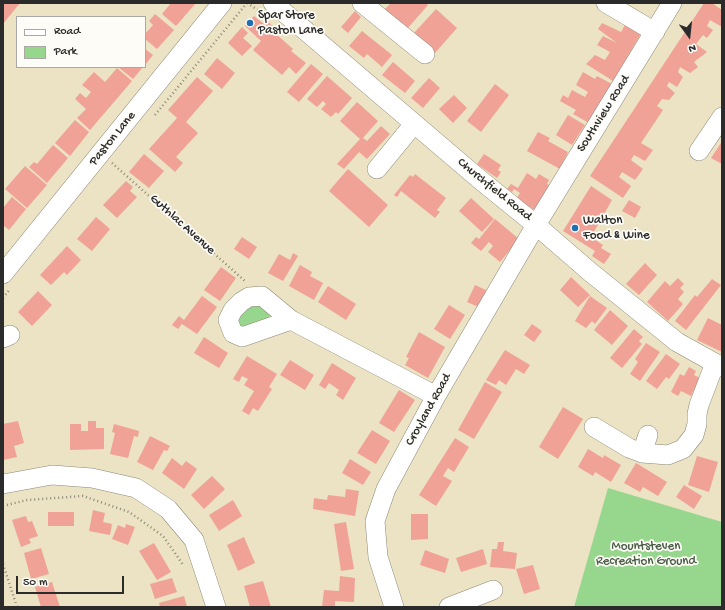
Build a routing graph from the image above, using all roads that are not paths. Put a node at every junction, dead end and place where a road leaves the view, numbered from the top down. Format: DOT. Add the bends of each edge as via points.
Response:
graph roads {
  1 [pos="222,3"];
  2 [pos="362,3"];
  3 [pos="606,3"];
  4 [pos="672,3"];
  5 [pos="267,8"];
  6 [pos="655,32"];
  7 [pos="425,54"];
  8 [pos="722,117"];
  9 [pos="414,124"];
  10 [pos="717,136"];
  11 [pos="699,151"];
  12 [pos="377,169"];
  13 [pos="536,225"];
  14 [pos="3,274"];
  15 [pos="291,320"];
  16 [pos="719,365"];
  17 [pos="436,396"];
  18 [pos="594,427"];
  19 [pos="3,484"];
  20 [pos="494,590"];
  21 [pos="216,607"];
  22 [pos="394,607"];
  23 [pos="449,607"];
  1 -- 14 [label="street, Paston Lane"];
  2 -- 7 [label="street"];
  3 -- 6 [label="street"];
  4 -- 6 [label="street, Southview Road"];
  5 -- 9 [label="street, Churchfield Road"];
  6 -- 13 [label="street, Southview Road"];
  8 -- 10 [label="street"];
  9 -- 12 [label="street"];
  9 -- 13 [label="street, Churchfield Road"];
  10 -- 11 [label="street"];
  13 -- 16 [label="street, Churchfield Road" via="677,342"];
  13 -- 17 [label="street, Croyland Road"];
  15 -- 15 [label="street" via="242,337 233,333 228,320 241,302 249,297 262,296"];
  15 -- 17 [label="street"];
  16 -- 18 [label="street" via="699,405 694,435 683,449 668,455 645,444 629,448"];
  17 -- 22 [label="street, Croyland Road" via="386,489 375,521 378,558"];
  19 -- 21 [label="street" via="52,475 92,478 136,488 168,509 194,540"];
  20 -- 23 [label="street"];
}
